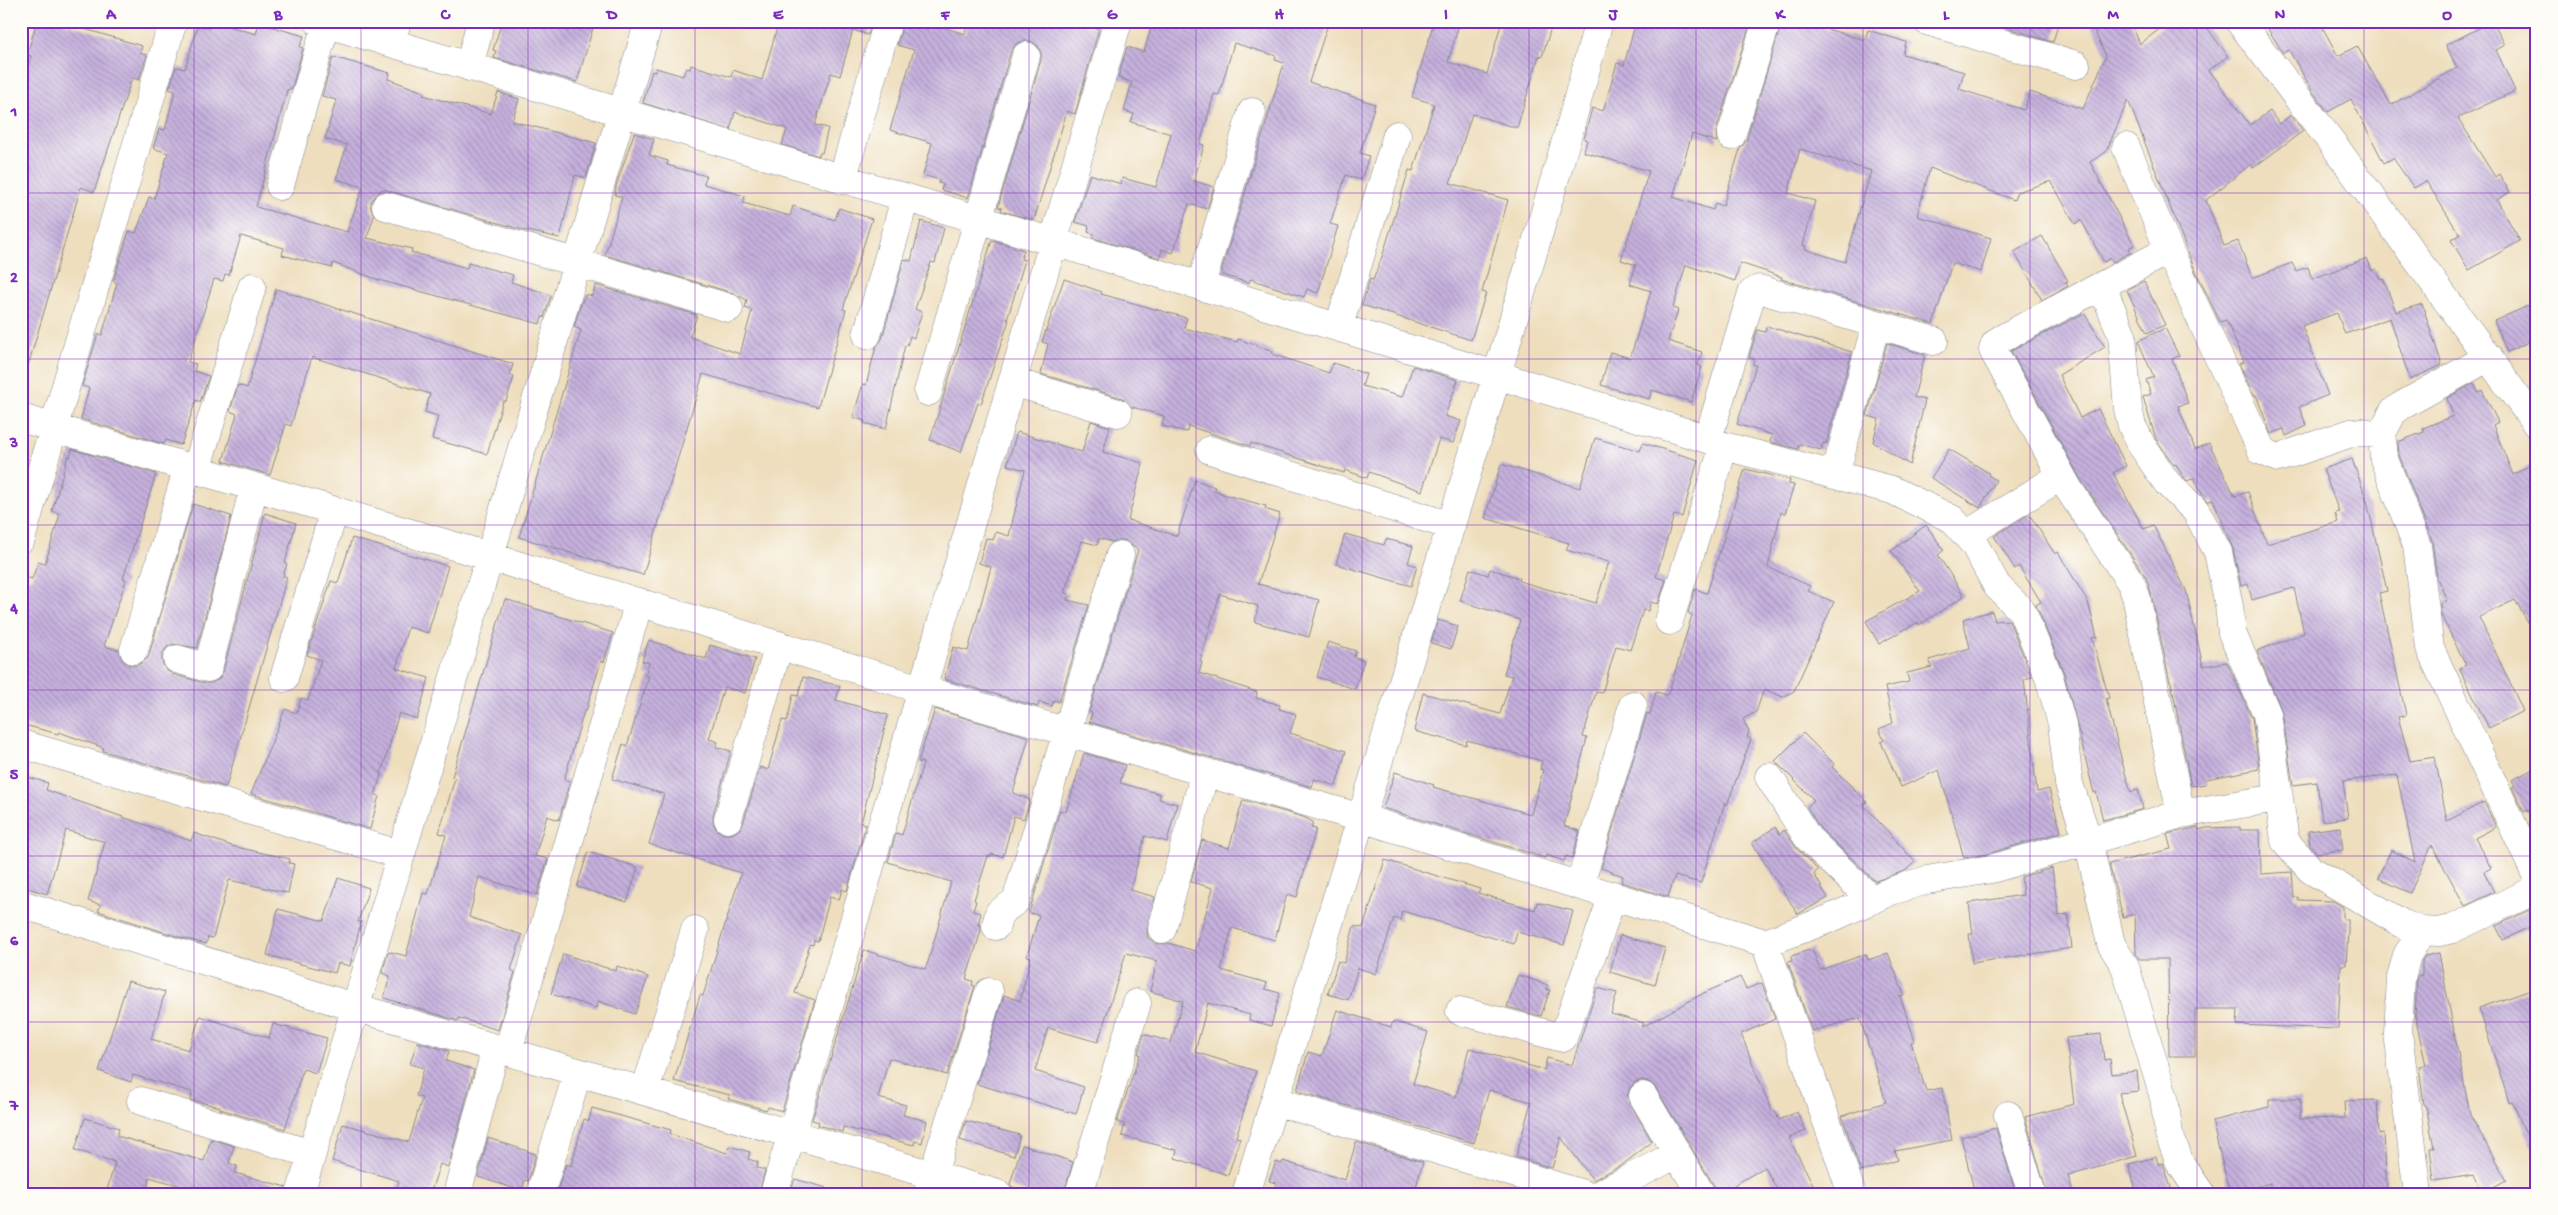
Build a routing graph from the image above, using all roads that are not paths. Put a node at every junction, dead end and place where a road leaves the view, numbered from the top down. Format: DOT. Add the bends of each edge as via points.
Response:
graph roads {
  1 [pos="173,21"];
  2 [pos="481,21"];
  3 [pos="649,21"];
  4 [pos="1118,21"];
  5 [pos="1599,21"];
  6 [pos="1767,21"];
  7 [pos="1927,21"];
  8 [pos="2239,21"];
  9 [pos="322,23"];
  10 [pos="886,28"];
  11 [pos="394,32"];
  12 [pos="1026,56"];
  13 [pos="2076,65"];
  14 [pos="469,67"];
  15 [pos="1252,112"];
  16 [pos="621,114"];
  17 [pos="1397,135"];
  18 [pos="1731,136"];
  19 [pos="2126,148"];
  20 [pos="842,180"];
  21 [pos="280,186"];
  22 [pos="905,198"];
  23 [pos="386,206"];
  24 [pos="979,220"];
  25 [pos="1054,242"];
  26 [pos="2169,250"];
  27 [pos="576,264"];
  28 [pos="1201,286"];
  29 [pos="2102,286"];
  30 [pos="252,287"];
  31 [pos="729,308"];
  32 [pos="1876,324"];
  33 [pos="1339,326"];
  34 [pos="867,335"];
  35 [pos="1934,341"];
  36 [pos="2489,357"];
  37 [pos="1497,375"];
  38 [pos="1013,382"];
  39 [pos="928,392"];
  40 [pos="1118,413"];
  41 [pos="21,418"];
  42 [pos="2537,425"];
  43 [pos="55,428"];
  44 [pos="2381,435"];
  45 [pos="1716,442"];
  46 [pos="1210,450"];
  47 [pos="192,469"];
  48 [pos="1835,475"];
  49 [pos="2061,476"];
  50 [pos="254,487"];
  51 [pos="334,510"];
  52 [pos="1451,526"];
  53 [pos="1966,535"];
  54 [pos="21,539"];
  55 [pos="1120,555"];
  56 [pos="488,556"];
  57 [pos="639,602"];
  58 [pos="1669,621"];
  59 [pos="779,645"];
  60 [pos="134,650"];
  61 [pos="177,659"];
  62 [pos="284,678"];
  63 [pos="924,690"];
  64 [pos="1633,705"];
  65 [pos="1067,731"];
  66 [pos="21,744"];
  67 [pos="1205,772"];
  68 [pos="1770,777"];
  69 [pos="2278,798"];
  70 [pos="2181,814"];
  71 [pos="1361,818"];
  72 [pos="728,820"];
  73 [pos="2088,840"];
  74 [pos="400,854"];
  75 [pos="2537,877"];
  76 [pos="1580,884"];
  77 [pos="2537,889"];
  78 [pos="1613,895"];
  79 [pos="1872,900"];
  80 [pos="21,904"];
  81 [pos="996,926"];
  82 [pos="1162,929"];
  83 [pos="695,930"];
  84 [pos="2422,931"];
  85 [pos="1765,943"];
  86 [pos="989,992"];
  87 [pos="1137,1003"];
  88 [pos="354,1007"];
  89 [pos="1460,1011"];
  90 [pos="502,1050"];
  91 [pos="578,1072"];
  92 [pos="645,1091"];
  93 [pos="1643,1096"];
  94 [pos="141,1101"];
  95 [pos="1275,1101"];
  96 [pos="2008,1116"];
  97 [pos="792,1133"];
  98 [pos="311,1154"];
  99 [pos="1677,1154"];
  100 [pos="930,1184"];
  101 [pos="300,1194"];
  102 [pos="457,1194"];
  103 [pos="540,1194"];
  104 [pos="774,1194"];
  105 [pos="998,1194"];
  106 [pos="1079,1194"];
  107 [pos="1246,1194"];
  108 [pos="1582,1194"];
  109 [pos="1600,1194"];
  110 [pos="1701,1194"];
  111 [pos="1852,1194"];
  112 [pos="2032,1194"];
  113 [pos="2201,1194"];
  114 [pos="2418,1194"];
  1 -- 43 [label="street"];
  2 -- 14 [label="street"];
  3 -- 16 [label="street"];
  4 -- 25 [label="street"];
  5 -- 37 [label="street"];
  6 -- 18 [label="street"];
  7 -- 13 [label="street"];
  8 -- 36 [label="street"];
  9 -- 11 [label="street"];
  9 -- 21 [label="street"];
  10 -- 20 [label="street"];
  11 -- 14 [label="street"];
  12 -- 24 [label="street"];
  14 -- 16 [label="street"];
  15 -- 28 [label="street"];
  16 -- 20 [label="street"];
  16 -- 27 [label="street"];
  17 -- 33 [label="street"];
  19 -- 26 [label="street"];
  20 -- 22 [label="street"];
  22 -- 24 [label="street"];
  22 -- 34 [label="street"];
  23 -- 27 [label="street"];
  24 -- 25 [label="street"];
  24 -- 39 [label="street"];
  25 -- 28 [label="street"];
  25 -- 38 [label="street"];
  26 -- 29 [label="street"];
  26 -- 44 [label="street" via="2262,451 2278,458 2351,433"];
  27 -- 31 [label="street"];
  27 -- 56 [label="street"];
  28 -- 33 [label="street"];
  29 -- 49 [label="street" via="2001,339 1993,350"];
  29 -- 69 [label="street" via="2122,335 2132,426 2167,483 2196,511 2218,552 2232,633 2267,714"];
  30 -- 47 [label="street"];
  32 -- 35 [label="street"];
  32 -- 45 [label="street" via="1759,289 1752,293"];
  32 -- 48 [label="street"];
  33 -- 37 [label="street"];
  36 -- 42 [label="street"];
  36 -- 44 [label="street" via="2401,406 2393,412"];
  37 -- 45 [label="street"];
  37 -- 52 [label="street"];
  38 -- 40 [label="street"];
  38 -- 63 [label="street"];
  41 -- 43 [label="street"];
  43 -- 47 [label="street"];
  43 -- 54 [label="street"];
  44 -- 75 [label="street" via="2384,459 2417,546 2430,649"];
  45 -- 48 [label="street"];
  45 -- 58 [label="street"];
  46 -- 52 [label="street"];
  47 -- 50 [label="street"];
  47 -- 60 [label="street"];
  48 -- 53 [label="street" via="1904,495 1952,520"];
  49 -- 53 [label="street"];
  49 -- 70 [label="street" via="2131,583 2136,596"];
  50 -- 51 [label="street"];
  50 -- 61 [label="street" via="208,668"];
  51 -- 56 [label="street"];
  51 -- 62 [label="street"];
  52 -- 71 [label="street"];
  53 -- 73 [label="street" via="1997,586 2022,611 2032,630 2052,686 2062,724 2069,784"];
  55 -- 65 [label="street"];
  56 -- 57 [label="street"];
  56 -- 74 [label="street"];
  57 -- 59 [label="street"];
  57 -- 90 [label="street"];
  59 -- 63 [label="street"];
  59 -- 72 [label="street"];
  63 -- 65 [label="street"];
  63 -- 97 [label="street"];
  64 -- 76 [label="street"];
  65 -- 67 [label="street"];
  65 -- 81 [label="street" via="1016,901 999,913"];
  66 -- 74 [label="street"];
  67 -- 71 [label="street"];
  67 -- 82 [label="street"];
  68 -- 79 [label="street" via="1808,838"];
  69 -- 70 [label="street"];
  69 -- 84 [label="street" via="2286,841 2311,870 2403,924"];
  70 -- 73 [label="street"];
  71 -- 76 [label="street"];
  71 -- 95 [label="street"];
  73 -- 79 [label="street" via="1991,869 1927,880"];
  73 -- 113 [label="street" via="2111,944 2125,966 2164,1098 2169,1134 2180,1164"];
  74 -- 88 [label="street"];
  76 -- 78 [label="street"];
  77 -- 84 [label="street" via="2452,929"];
  78 -- 85 [label="street"];
  78 -- 89 [label="street" via="1563,1038"];
  79 -- 85 [label="street"];
  80 -- 88 [label="street"];
  83 -- 92 [label="street"];
  84 -- 114 [label="street" via="2407,955 2401,978 2398,1033"];
  85 -- 111 [label="street"];
  86 -- 100 [label="street"];
  87 -- 106 [label="street"];
  88 -- 90 [label="street"];
  88 -- 98 [label="street"];
  90 -- 91 [label="street"];
  90 -- 102 [label="street"];
  91 -- 92 [label="street"];
  91 -- 103 [label="street"];
  92 -- 97 [label="street"];
  93 -- 99 [label="street"];
  94 -- 98 [label="street"];
  95 -- 107 [label="street"];
  95 -- 108 [label="street"];
  96 -- 112 [label="street"];
  97 -- 100 [label="street"];
  97 -- 104 [label="street"];
  98 -- 101 [label="street"];
  99 -- 109 [label="street"];
  99 -- 110 [label="street"];
  100 -- 105 [label="street"];
}
